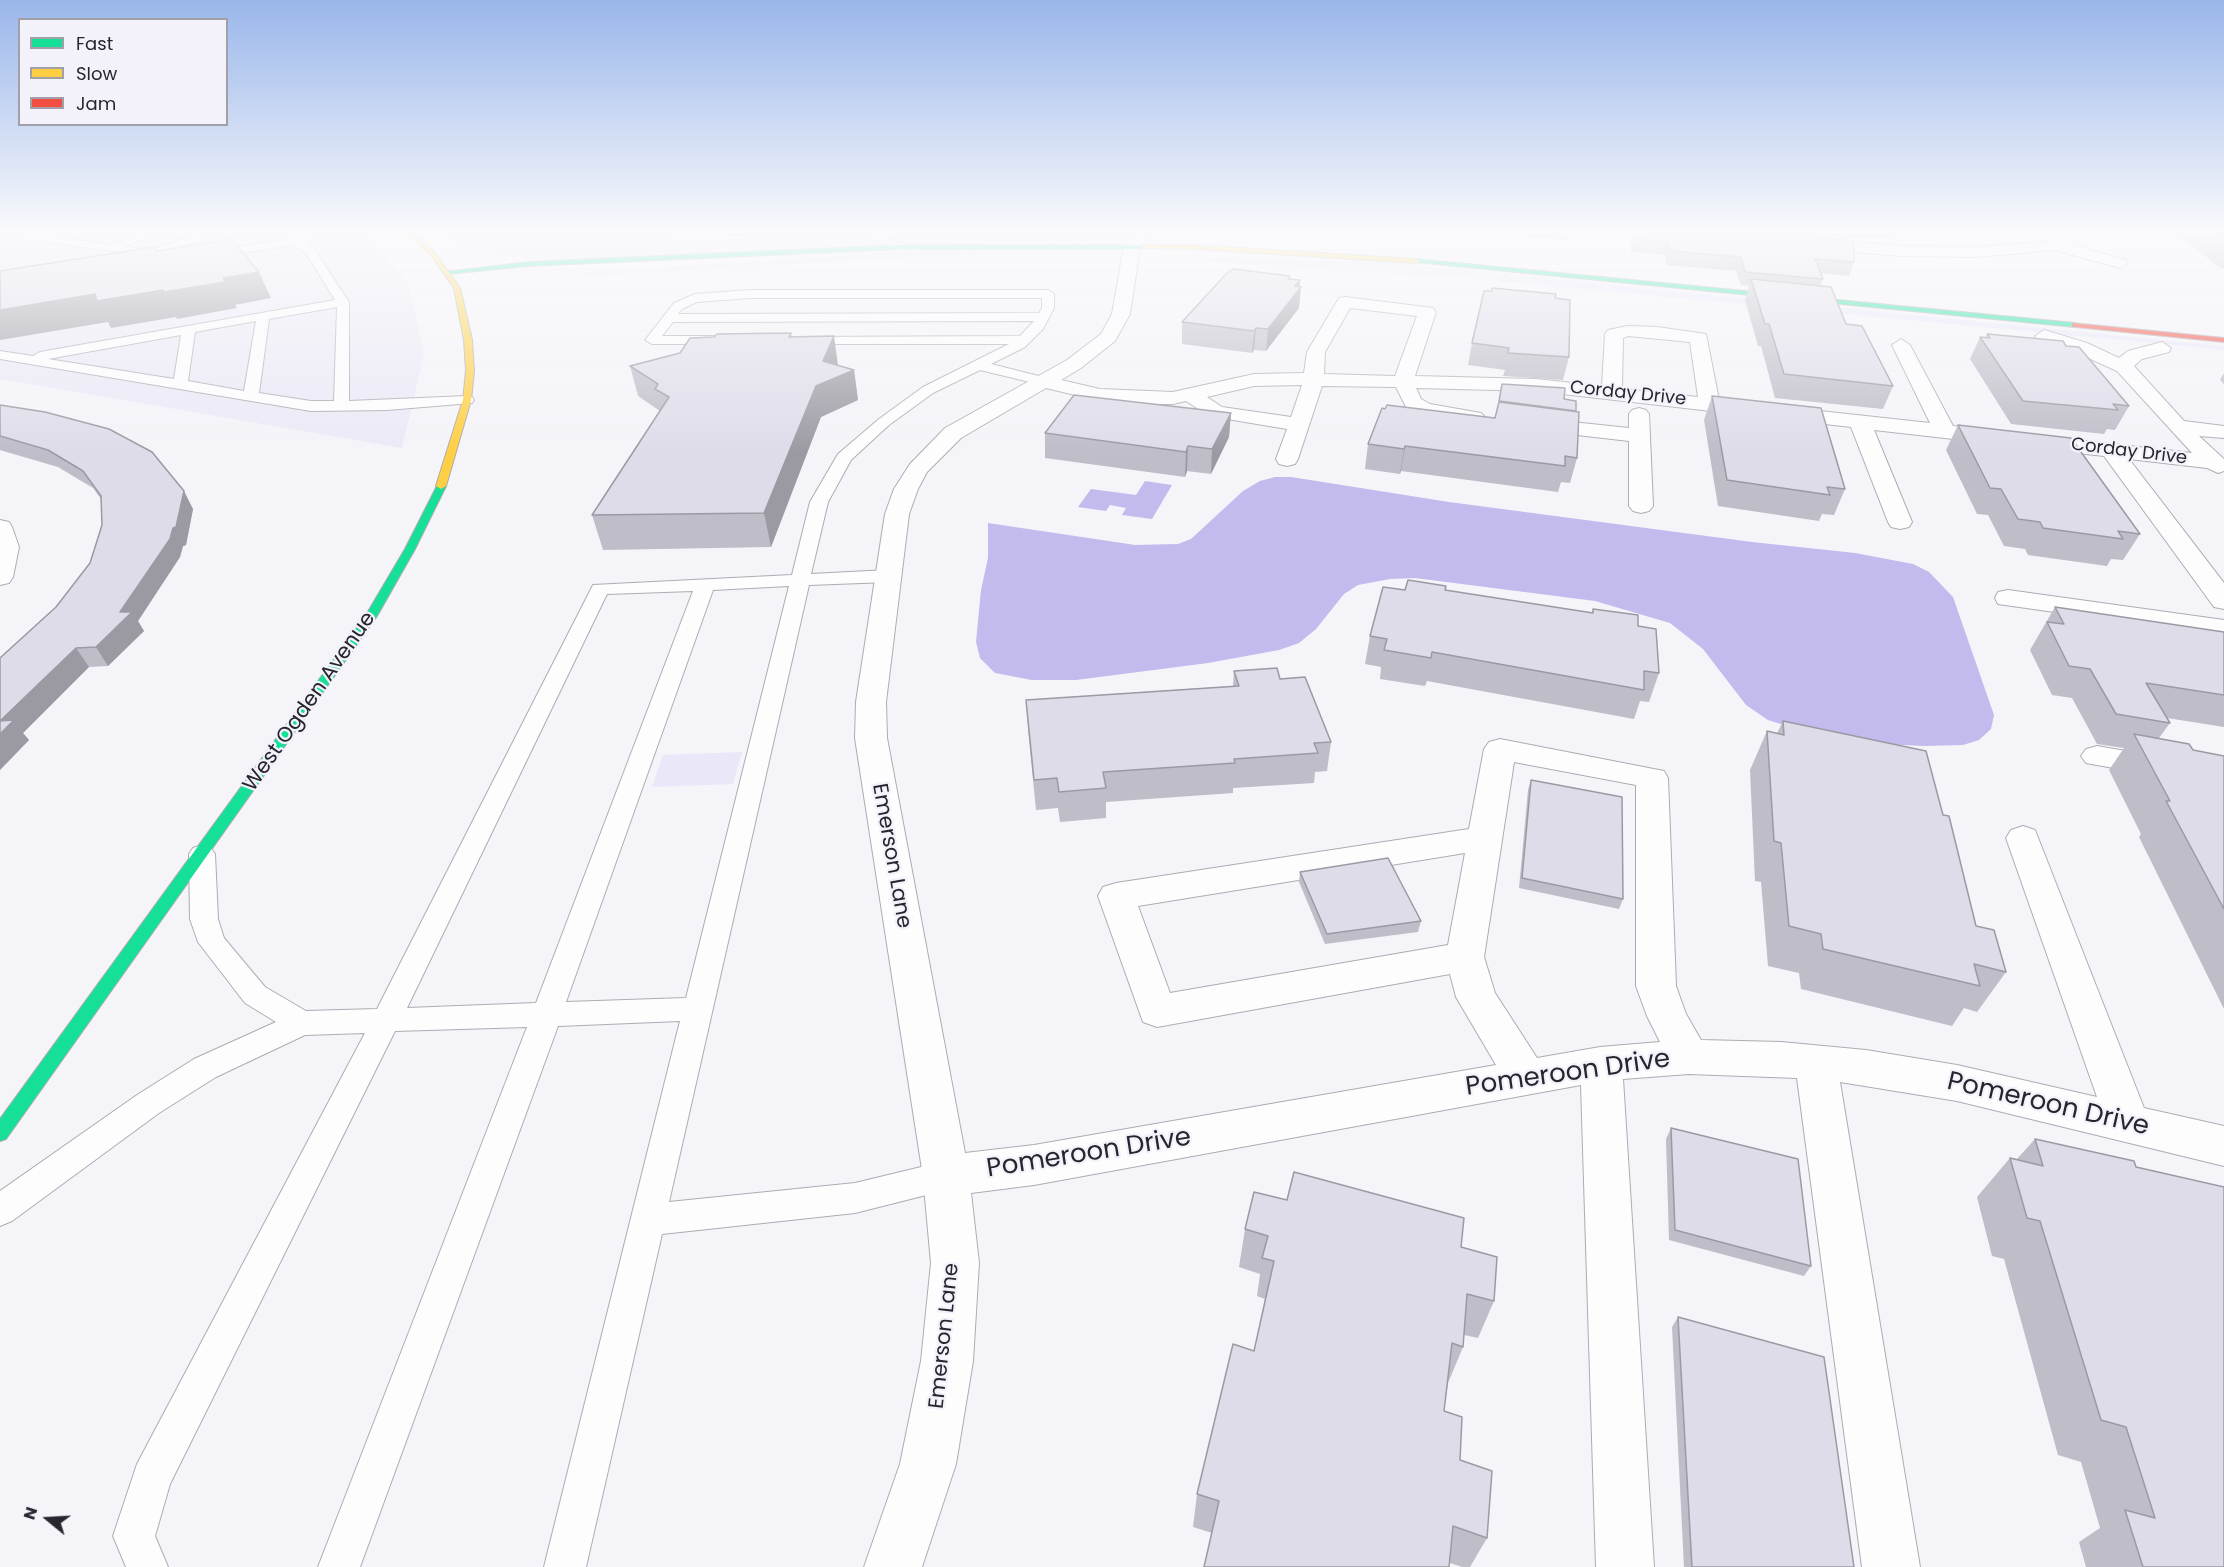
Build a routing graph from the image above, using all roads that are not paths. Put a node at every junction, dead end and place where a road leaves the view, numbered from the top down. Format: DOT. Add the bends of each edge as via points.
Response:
graph roads {
  1 [pos="319,306"];
  2 [pos="343,306"];
  3 [pos="464,306"];
  4 [pos="678,306"];
  5 [pos="1048,306"];
  6 [pos="1121,306"];
  7 [pos="1343,306"];
  8 [pos="1379,306"];
  9 [pos="1881,306"];
  10 [pos="263,316"];
  11 [pos="1043,317"];
  12 [pos="668,318"];
  13 [pos="189,329"];
  14 [pos="2009,333"];
  15 [pos="2044,336"];
  16 [pos="733,340"];
  17 [pos="792,340"];
  18 [pos="1025,340"];
  19 [pos="2224,340"];
  20 [pos="1901,345"];
  21 [pos="2162,348"];
  22 [pos="2224,354"];
  23 [pos="0,355"];
  24 [pos="23,359"];
  25 [pos="979,365"];
  26 [pos="2124,367"];
  27 [pos="1314,379"];
  28 [pos="1042,381"];
  29 [pos="1403,382"];
  30 [pos="180,385"];
  31 [pos="1612,391"];
  32 [pos="1190,394"];
  33 [pos="1638,394"];
  34 [pos="251,396"];
  35 [pos="467,400"];
  36 [pos="1709,403"];
  37 [pos="341,407"];
  38 [pos="1490,418"];
  39 [pos="1859,420"];
  40 [pos="1513,421"];
  41 [pos="1298,424"];
  42 [pos="2178,427"];
  43 [pos="1944,430"];
  44 [pos="2224,432"];
  45 [pos="1639,436"];
  46 [pos="2110,449"];
  47 [pos="1287,459"];
  48 [pos="2221,469"];
  49 [pos="1641,506"];
  50 [pos="1900,522"];
  51 [pos="0,527"];
  52 [pos="888,576"];
  53 [pos="0,577"];
  54 [pos="801,579"];
  55 [pos="705,584"];
  56 [pos="2008,597"];
  57 [pos="2224,601"];
  58 [pos="2224,628"];
  59 [pos="2097,756"];
  60 [pos="2224,778"];
  61 [pos="1485,838"];
  62 [pos="2023,838"];
  63 [pos="202,854"];
  64 [pos="1465,957"];
  65 [pos="698,1009"];
  66 [pos="547,1014"];
  67 [pos="386,1020"];
  68 [pos="302,1023"];
  69 [pos="1689,1057"];
  70 [pos="1816,1062"];
  71 [pos="1600,1064"];
  72 [pos="1527,1078"];
  73 [pos="2128,1124"];
  74 [pos="0,1133"];
  75 [pos="2224,1146"];
  76 [pos="946,1176"];
  77 [pos="0,1210"];
  78 [pos="647,1220"];
  79 [pos="147,1567"];
  80 [pos="339,1567"];
  81 [pos="565,1567"];
  82 [pos="893,1567"];
  83 [pos="1626,1567"];
  84 [pos="1891,1567"];
  1 -- 10 [label="lane"];
  2 -- 37 [label="lane"];
  3 -- 35 [label="street, West Ogden Avenue" via="470,371"];
  4 -- 12 [label="lane"];
  5 -- 11 [label="lane"];
  6 -- 28 [label="street, Emerson Lane" via="1108,337 1090,354"];
  7 -- 27 [label="street" via="1316,352"];
  8 -- 29 [label="street" via="1427,312"];
  9 -- 19 [label="street"];
  10 -- 13 [label="lane"];
  10 -- 34 [label="lane"];
  11 -- 12 [label="lane"];
  11 -- 18 [label="lane"];
  12 -- 16 [label="lane" via="652,340"];
  13 -- 24 [label="lane"];
  13 -- 30 [label="lane"];
  14 -- 15 [label="street"];
  15 -- 21 [label="street"];
  15 -- 26 [label="street"];
  17 -- 18 [label="lane"];
  18 -- 25 [label="lane"];
  20 -- 43 [label="street"];
  21 -- 22 [label="street"];
  21 -- 26 [label="street" via="2135,355"];
  23 -- 24 [label="lane"];
  24 -- 30 [label="lane"];
  25 -- 28 [label="lane"];
  25 -- 54 [label="lane" via="928,390 844,457 819,502"];
  26 -- 42 [label="street"];
  27 -- 29 [label="street, Corday Drive"];
  27 -- 32 [label="street, Corday Drive" via="1254,380"];
  27 -- 41 [label="street"];
  28 -- 32 [label="street, Corday Drive" via="1129,398"];
  28 -- 52 [label="street, Emerson Lane" via="953,433 918,469 897,514"];
  29 -- 31 [label="street, Corday Drive"];
  29 -- 38 [label="street" via="1413,403 1424,409"];
  30 -- 34 [label="lane"];
  31 -- 33 [label="street, Corday Drive"];
  31 -- 36 [label="street" via="1614,334 1658,332 1700,338"];
  32 -- 41 [label="street" via="1216,412"];
  33 -- 36 [label="street, Corday Drive"];
  33 -- 45 [label="street"];
  34 -- 37 [label="lane"];
  35 -- 37 [label="lane"];
  35 -- 63 [label="street, West Ogden Avenue" via="445,478 382,597"];
  36 -- 39 [label="street, Corday Drive"];
  39 -- 43 [label="street, Corday Drive"];
  39 -- 50 [label="street"];
  40 -- 45 [label="street"];
  41 -- 47 [label="street"];
  42 -- 44 [label="street"];
  42 -- 48 [label="street"];
  43 -- 46 [label="street, Corday Drive"];
  45 -- 49 [label="street"];
  46 -- 48 [label="street, Corday Drive"];
  46 -- 57 [label="street"];
  51 -- 53 [label="street" via="6,547"];
  52 -- 54 [label="lane"];
  52 -- 76 [label="street, Emerson Lane" via="871,702 871,738"];
  54 -- 55 [label="lane"];
  54 -- 65 [label="lane"];
  55 -- 66 [label="lane"];
  55 -- 67 [label="lane" via="600,588"];
  56 -- 58 [label="street"];
  59 -- 60 [label="street"];
  61 -- 64 [label="street"];
  61 -- 64 [label="street" via="1116,896 1157,1011"];
  61 -- 69 [label="street" via="1500,748 1652,778 1656,986"];
  62 -- 73 [label="street"];
  63 -- 68 [label="lane" via="204,918 212,942 255,995"];
  63 -- 74 [label="street, West Ogden Avenue"];
  64 -- 72 [label="street" via="1476,997"];
  65 -- 66 [label="lane"];
  65 -- 78 [label="lane"];
  66 -- 67 [label="lane"];
  66 -- 80 [label="lane"];
  67 -- 68 [label="lane"];
  67 -- 79 [label="lane" via="151,1478 134,1536"];
  68 -- 77 [label="lane" via="205,1068"];
  69 -- 70 [label="street, Pomeroon Drive"];
  69 -- 71 [label="street, Pomeroon Drive"];
  70 -- 73 [label="street, Pomeroon Drive" via="1957,1083"];
  70 -- 84 [label="street"];
  71 -- 72 [label="street, Pomeroon Drive"];
  71 -- 83 [label="street"];
  72 -- 76 [label="street, Pomeroon Drive" via="1034,1165"];
  73 -- 75 [label="street, Pomeroon Drive"];
  76 -- 78 [label="lane" via="855,1198"];
  76 -- 82 [label="street, Emerson Lane" via="955,1263 946,1361 928,1464"];
  78 -- 81 [label="lane"];
}
